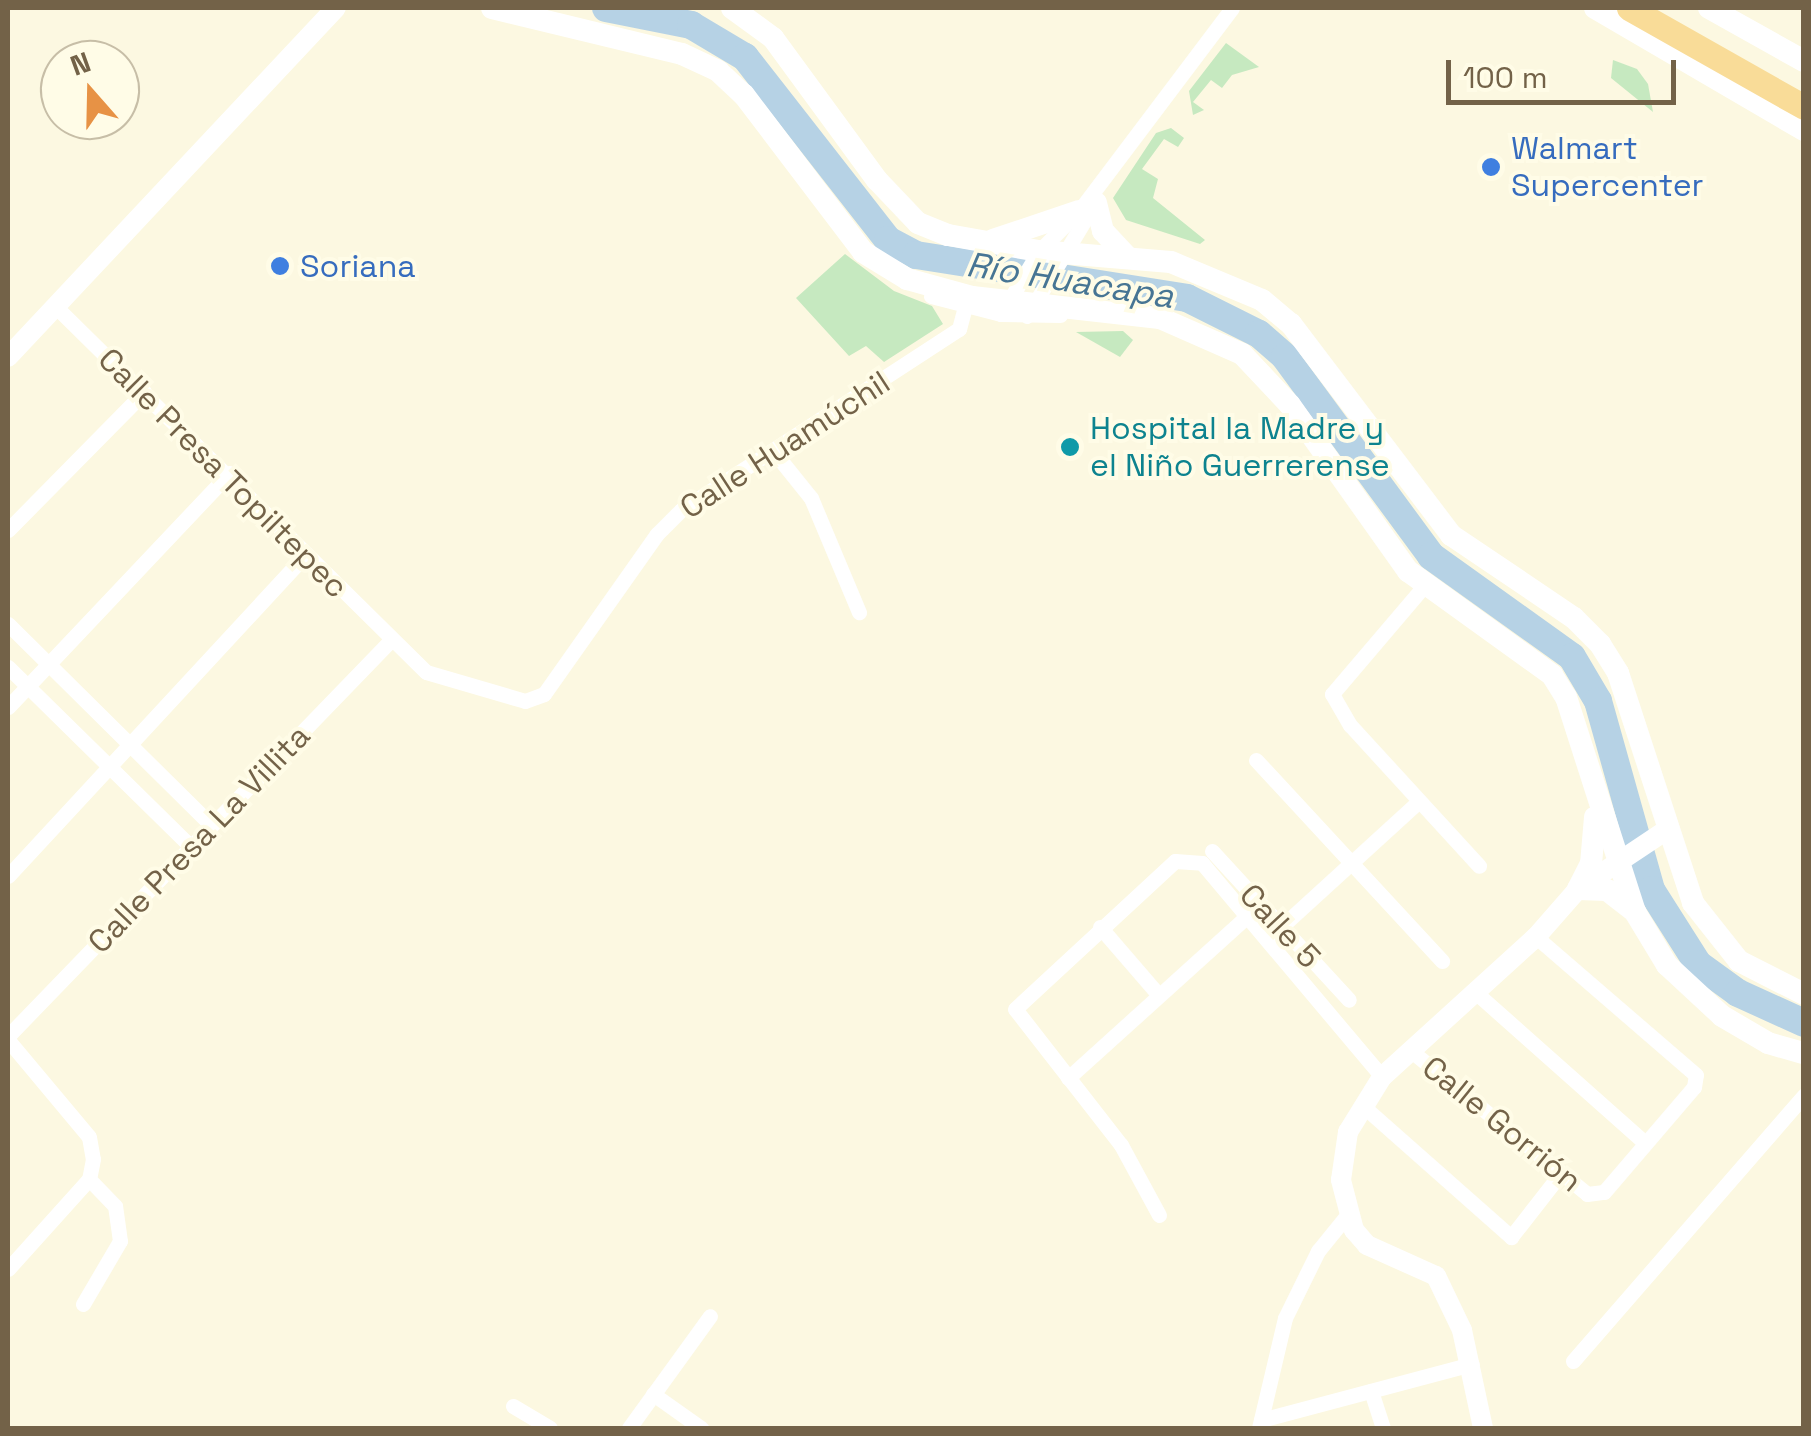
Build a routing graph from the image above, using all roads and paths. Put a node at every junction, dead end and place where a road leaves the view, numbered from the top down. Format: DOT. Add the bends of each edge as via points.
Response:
graph roads {
  1 [pos="336,8"];
  2 [pos="492,8"];
  3 [pos="732,8"];
  4 [pos="1232,8"];
  5 [pos="1243,8"];
  6 [pos="1596,8"];
  7 [pos="1628,8"];
  8 [pos="1658,8"];
  9 [pos="1708,8"];
  10 [pos="1804,61"];
  11 [pos="1804,89"];
  12 [pos="1804,108"];
  13 [pos="1804,130"];
  14 [pos="1088,207"];
  15 [pos="984,242"];
  16 [pos="1051,252"];
  17 [pos="1128,258"];
  18 [pos="880,266"];
  19 [pos="55,306"];
  20 [pos="1004,307"];
  21 [pos="964,308"];
  22 [pos="1030,310"];
  23 [pos="8,357"];
  24 [pos="144,392"];
  25 [pos="774,452"];
  26 [pos="229,473"];
  27 [pos="8,530"];
  28 [pos="306,554"];
  29 [pos="1424,586"];
  30 [pos="858,612"];
  31 [pos="8,624"];
  32 [pos="390,641"];
  33 [pos="50,666"];
  34 [pos="8,667"];
  35 [pos="28,686"];
  36 [pos="544,694"];
  37 [pos="8,707"];
  38 [pos="130,746"];
  39 [pos="1256,760"];
  40 [pos="110,770"];
  41 [pos="1596,798"];
  42 [pos="1417,804"];
  43 [pos="211,824"];
  44 [pos="1664,831"];
  45 [pos="190,846"];
  46 [pos="1212,851"];
  47 [pos="1621,860"];
  48 [pos="1350,866"];
  49 [pos="1479,866"];
  50 [pos="8,876"];
  51 [pos="1578,889"];
  52 [pos="1636,912"];
  53 [pos="1247,916"];
  54 [pos="1280,926"];
  55 [pos="1100,928"];
  56 [pos="1536,937"];
  57 [pos="1442,961"];
  58 [pos="1474,991"];
  59 [pos="1157,993"];
  60 [pos="1804,994"];
  61 [pos="1349,1000"];
  62 [pos="8,1038"];
  63 [pos="1410,1050"];
  64 [pos="1804,1053"];
  65 [pos="1382,1077"];
  66 [pos="1068,1078"];
  67 [pos="1804,1095"];
  68 [pos="1363,1106"];
  69 [pos="1643,1141"];
  70 [pos="1561,1173"];
  71 [pos="90,1180"];
  72 [pos="1348,1214"];
  73 [pos="1159,1215"];
  74 [pos="8,1269"];
  75 [pos="83,1304"];
  76 [pos="710,1316"];
  77 [pos="1573,1361"];
  78 [pos="1472,1364"];
  79 [pos="1371,1391"];
  80 [pos="654,1394"];
  81 [pos="513,1406"];
  82 [pos="1260,1424"];
  83 [pos="550,1428"];
  84 [pos="629,1428"];
  85 [pos="702,1428"];
  86 [pos="1383,1428"];
  87 [pos="1483,1428"];
  1 -- 19 [label="street"];
  2 -- 18 [label="main road" via="682,54 718,72 744,95"];
  3 -- 15 [label="main road" via="788,55 896,203 918,223"];
  4 -- 14 [label="street"];
  5 -- 14 [label="street"];
  6 -- 13 [label="main road"];
  7 -- 12 [label="highway"];
  8 -- 11 [label="highway"];
  9 -- 10 [label="main road"];
  14 -- 15 [label="main road"];
  14 -- 16 [label="street"];
  14 -- 16 [label="street"];
  14 -- 17 [label="main road"];
  15 -- 16 [label="main road"];
  16 -- 17 [label="main road"];
  16 -- 20 [label="street"];
  16 -- 22 [label="street"];
  17 -- 44 [label="main road" via="1170,262 1273,308 1317,352 1451,534 1574,618 1600,644 1618,674"];
  18 -- 20 [label="main road" via="933,289"];
  18 -- 21 [label="street" via="928,296"];
  19 -- 23 [label="street"];
  19 -- 24 [label="street, Calle Presa Topiltepec"];
  20 -- 21 [label="street"];
  20 -- 22 [label="main road"];
  21 -- 25 [label="street, Calle Huamúchil" via="959,329"];
  22 -- 29 [label="main road" via="1123,312 1192,327 1242,354 1290,405 1374,528"];
  24 -- 26 [label="street, Calle Presa Topiltepec"];
  24 -- 27 [label="street"];
  25 -- 30 [label="street" via="810,498"];
  25 -- 36 [label="street, Calle Huamúchil" via="680,510 656,534"];
  26 -- 28 [label="street, Calle Presa Topiltepec"];
  26 -- 33 [label="street"];
  28 -- 32 [label="street, Calle Presa Topiltepec"];
  28 -- 38 [label="street"];
  29 -- 41 [label="main road" via="1552,674 1566,697"];
  29 -- 42 [label="street" via="1332,694"];
  31 -- 33 [label="street"];
  32 -- 36 [label="street, Calle Presa Topiltepec" via="426,672 525,701"];
  32 -- 43 [label="street, Calle Presa La Villita"];
  33 -- 35 [label="street"];
  33 -- 38 [label="street"];
  34 -- 35 [label="street"];
  35 -- 37 [label="street"];
  35 -- 40 [label="street"];
  38 -- 40 [label="street"];
  38 -- 43 [label="street"];
  39 -- 48 [label="street"];
  40 -- 45 [label="street"];
  40 -- 50 [label="street"];
  41 -- 47 [label="main road"];
  41 -- 51 [label="main road" via="1591,864"];
  42 -- 48 [label="street"];
  42 -- 49 [label="street"];
  43 -- 45 [label="street, Calle Presa La Villita"];
  44 -- 47 [label="street"];
  44 -- 60 [label="main road" via="1714,934 1739,961"];
  45 -- 62 [label="street, Calle Presa La Villita"];
  46 -- 54 [label="street, Calle 5"];
  47 -- 51 [label="street"];
  47 -- 52 [label="main road"];
  48 -- 54 [label="street"];
  48 -- 57 [label="street"];
  51 -- 52 [label="main road" via="1607,890"];
  51 -- 56 [label="street"];
  52 -- 64 [label="main road" via="1668,965 1722,1016 1768,1043"];
  53 -- 55 [label="street" via="1202,862 1185,858"];
  53 -- 59 [label="street"];
  53 -- 65 [label="street"];
  54 -- 61 [label="street, Calle 5"];
  55 -- 59 [label="street"];
  55 -- 66 [label="street" via="1014,1009"];
  56 -- 58 [label="street"];
  56 -- 69 [label="street" via="1696,1076 1694,1087"];
  58 -- 63 [label="street"];
  58 -- 69 [label="street"];
  59 -- 66 [label="street"];
  62 -- 71 [label="street" via="89,1137"];
  63 -- 65 [label="street"];
  63 -- 70 [label="street, Calle Gorrión"];
  65 -- 68 [label="street"];
  66 -- 73 [label="street" via="1121,1145"];
  67 -- 77 [label="street"];
  68 -- 70 [label="street" via="1511,1237"];
  68 -- 72 [label="street" via="1342,1157"];
  69 -- 70 [label="street, Calle Gorrión" via="1595,1195"];
  71 -- 74 [label="street"];
  71 -- 75 [label="street" via="115,1206 120,1241"];
  72 -- 78 [label="street" via="1367,1244 1436,1276"];
  72 -- 82 [label="street" via="1318,1251 1286,1318"];
  76 -- 80 [label="street"];
  78 -- 79 [label="street"];
  78 -- 87 [label="street"];
  79 -- 82 [label="street"];
  79 -- 86 [label="street"];
  80 -- 84 [label="street"];
  80 -- 85 [label="street"];
  81 -- 83 [label="street"];
}
